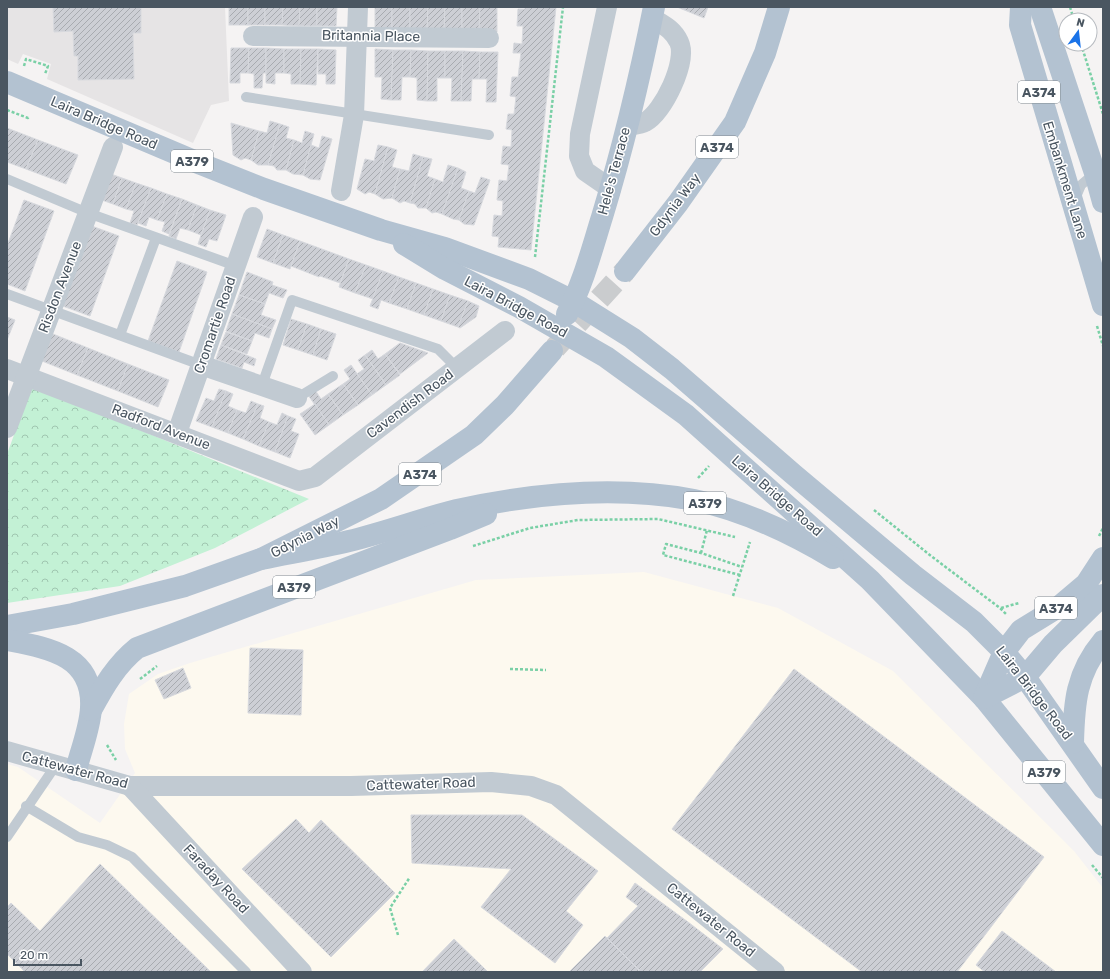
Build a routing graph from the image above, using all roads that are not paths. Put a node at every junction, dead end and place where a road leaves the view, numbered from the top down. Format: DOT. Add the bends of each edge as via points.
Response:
graph roads {
  1 [pos="358,7"];
  2 [pos="607,7"];
  3 [pos="780,7"];
  4 [pos="1021,7"];
  5 [pos="1040,7"];
  6 [pos="653,12"];
  7 [pos="253,36"];
  8 [pos="357,36"];
  9 [pos="489,38"];
  10 [pos="7,82"];
  11 [pos="246,97"];
  12 [pos="354,115"];
  13 [pos="627,126"];
  14 [pos="489,135"];
  15 [pos="113,147"];
  16 [pos="1099,172"];
  17 [pos="7,179"];
  18 [pos="610,189"];
  19 [pos="341,191"];
  20 [pos="1103,202"];
  21 [pos="1073,206"];
  22 [pos="88,213"];
  23 [pos="253,217"];
  24 [pos="381,230"];
  25 [pos="156,238"];
  26 [pos="236,266"];
  27 [pos="625,271"];
  28 [pos="7,294"];
  29 [pos="573,301"];
  30 [pos="1103,305"];
  31 [pos="52,310"];
  32 [pos="558,329"];
  33 [pos="505,331"];
  34 [pos="120,335"];
  35 [pos="552,351"];
  36 [pos="201,365"];
  37 [pos="457,368"];
  38 [pos="7,369"];
  39 [pos="27,376"];
  40 [pos="333,376"];
  41 [pos="262,385"];
  42 [pos="297,398"];
  43 [pos="7,428"];
  44 [pos="178,433"];
  45 [pos="315,477"];
  46 [pos="524,498"];
  47 [pos="1103,558"];
  48 [pos="261,560"];
  49 [pos="870,580"];
  50 [pos="1103,595"];
  51 [pos="7,626"];
  52 [pos="7,640"];
  53 [pos="1103,641"];
  54 [pos="1004,652"];
  55 [pos="1025,677"];
  56 [pos="984,698"];
  57 [pos="91,710"];
  58 [pos="1073,743"];
  59 [pos="7,751"];
  60 [pos="56,765"];
  61 [pos="76,770"];
  62 [pos="130,786"];
  63 [pos="1103,788"];
  64 [pos="26,806"];
  65 [pos="7,837"];
  66 [pos="1103,845"];
  67 [pos="246,972"];
  68 [pos="302,972"];
  69 [pos="775,972"];
  1 -- 8 [label="street"];
  2 -- 18 [label="street" via="580,134 579,156 585,171"];
  3 -- 27 [label="main road, Gdynia Way / A374" via="765,53 735,122 678,203"];
  4 -- 21 [label="main road, Embankment Lane / A374" via="1020,25"];
  5 -- 16 [label="main road, A374"];
  6 -- 13 [label="main road, Hele's Terrace"];
  6 -- 13 [label="street" via="672,30 680,43 680,60 669,96 659,110 644,122"];
  7 -- 8 [label="street, Britannia Place"];
  8 -- 9 [label="street, Britannia Place"];
  8 -- 12 [label="street"];
  10 -- 24 [label="main road, Laira Bridge Road / A379" via="264,189"];
  11 -- 12 [label="lane"];
  12 -- 14 [label="lane"];
  12 -- 19 [label="street"];
  13 -- 18 [label="main road, Hele's Terrace"];
  15 -- 22 [label="street, Risdon Avenue"];
  16 -- 20 [label="main road, A374"];
  16 -- 21 [label="lane" via="1081,185"];
  17 -- 22 [label="lane"];
  18 -- 29 [label="main road, Hele's Terrace" via="594,244"];
  21 -- 30 [label="main road, Embankment Lane / A374"];
  22 -- 25 [label="lane"];
  22 -- 31 [label="street, Risdon Avenue"];
  23 -- 26 [label="street, Cromartie Road"];
  24 -- 29 [label="main road, Laira Bridge Road / A379" via="445,248 529,280"];
  24 -- 32 [label="main road, Laira Bridge Road / A379" via="445,269"];
  25 -- 26 [label="lane"];
  25 -- 34 [label="lane"];
  26 -- 36 [label="street, Cromartie Road"];
  28 -- 31 [label="lane"];
  29 -- 32 [label="main road, Hele's Terrace"];
  29 -- 54 [label="main road, Laira Bridge Road / A379" via="632,338 672,369 913,575 974,622"];
  31 -- 34 [label="lane"];
  31 -- 39 [label="street, Risdon Avenue"];
  32 -- 49 [label="main road, Laira Bridge Road / A379" via="606,357 686,415"];
  33 -- 37 [label="street, Cavendish Road"];
  34 -- 36 [label="lane"];
  35 -- 48 [label="main road, Gdynia Way / A374" via="474,435 445,456 381,499"];
  36 -- 41 [label="street"];
  36 -- 44 [label="street, Cromartie Road"];
  37 -- 41 [label="lane" via="438,349 292,300"];
  37 -- 45 [label="street, Cavendish Road"];
  38 -- 39 [label="street, Radford Avenue"];
  39 -- 43 [label="street, Risdon Avenue"];
  39 -- 44 [label="street, Radford Avenue"];
  40 -- 42 [label="lane"];
  41 -- 42 [label="street"];
  44 -- 45 [label="street, Radford Avenue" via="299,481"];
  46 -- 48 [label="main road, A379" via="458,510 350,541"];
  46 -- 49 [label="main road, A379" via="561,493 619,492 695,501 767,524 811,545"];
  46 -- 57 [label="main road, A379" via="450,529 137,648 123,659 111,674"];
  47 -- 54 [label="main road, A374" via="1086,584 1060,606 1021,630"];
  48 -- 51 [label="main road, Gdynia Way / A374" via="185,586 128,601"];
  49 -- 56 [label="main road, Laira Bridge Road / A379"];
  50 -- 55 [label="main road, A374" via="1053,644"];
  52 -- 57 [label="main road, A379" via="37,646 74,662 83,671 87,680 91,693"];
  53 -- 58 [label="main road" via="1083,670 1079,681 1074,702"];
  54 -- 55 [label="main road, Laira Bridge Road / A379"];
  54 -- 56 [label="main road"];
  55 -- 56 [label="main road, A374"];
  55 -- 58 [label="main road, Laira Bridge Road / A379"];
  56 -- 66 [label="main road, Laira Bridge Road / A379"];
  57 -- 61 [label="main road, A379"];
  58 -- 63 [label="main road, Laira Bridge Road / A379"];
  59 -- 60 [label="street, Cattewater Road"];
  60 -- 61 [label="street, Cattewater Road"];
  60 -- 64 [label="lane"];
  61 -- 62 [label="street, Cattewater Road"];
  62 -- 68 [label="street, Faraday Road"];
  62 -- 69 [label="street, Cattewater Road" via="335,786 492,782 531,786 556,795"];
  64 -- 65 [label="lane"];
  64 -- 67 [label="lane" via="78,837 107,845 132,857"];
}
